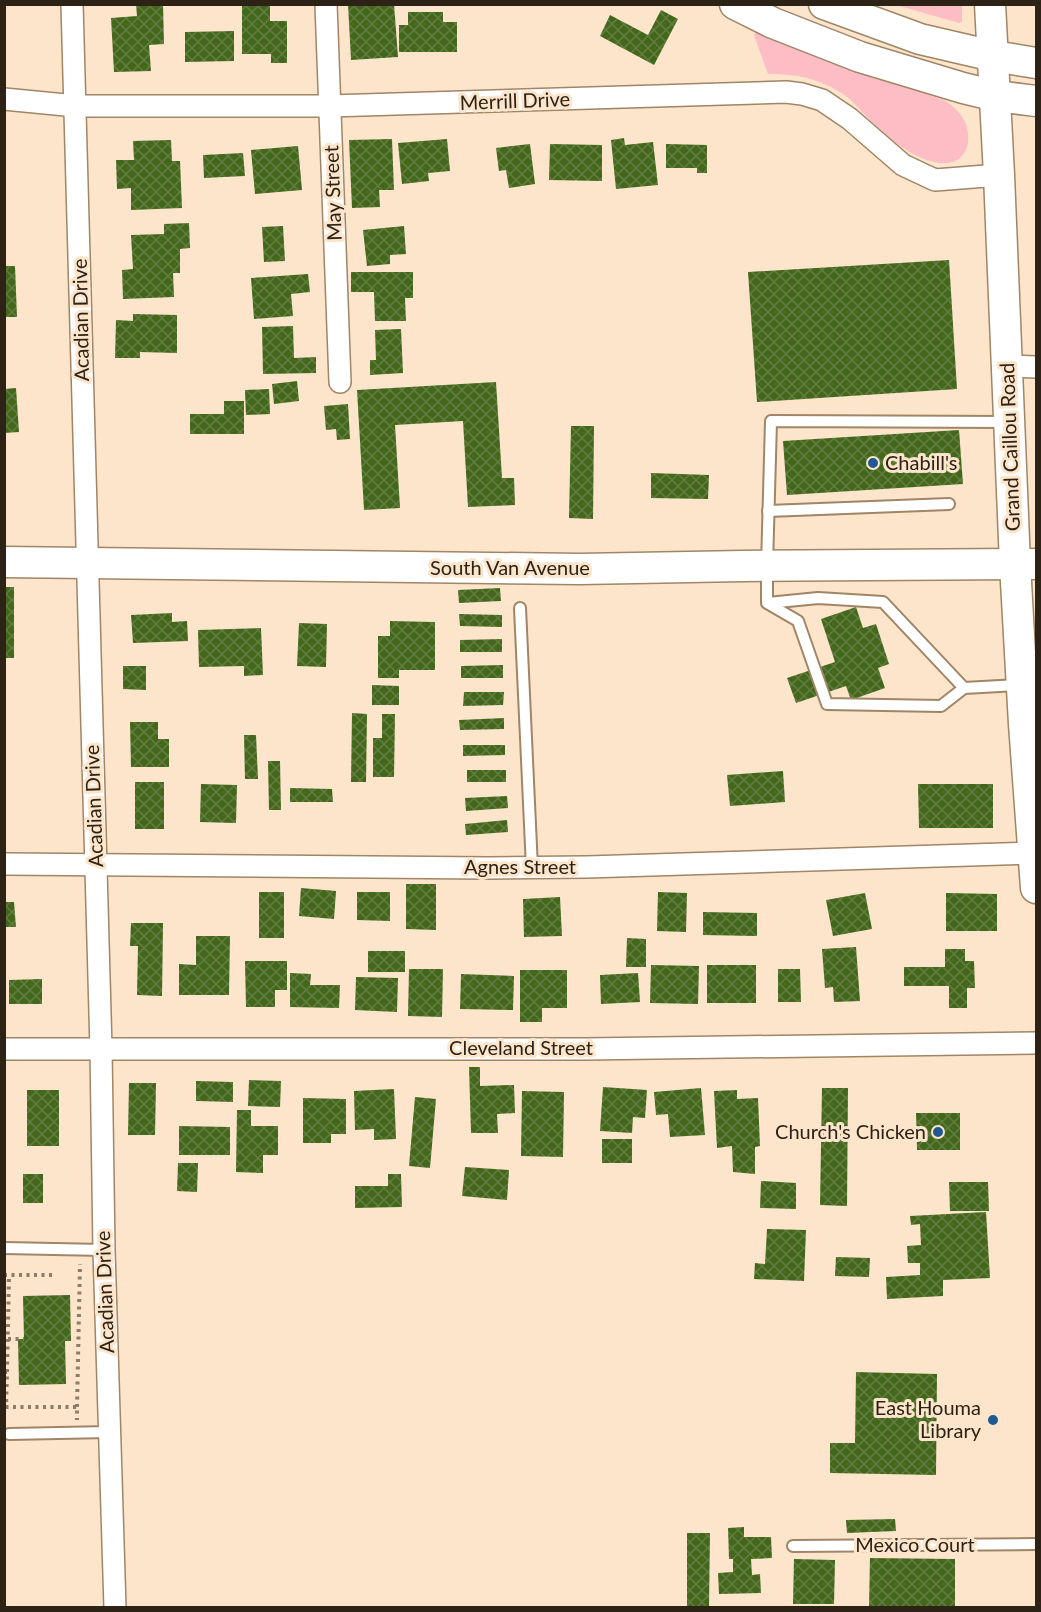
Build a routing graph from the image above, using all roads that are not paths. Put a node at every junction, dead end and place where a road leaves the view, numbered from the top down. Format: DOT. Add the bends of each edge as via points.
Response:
graph roads {
  1 [pos="72,4"];
  2 [pos="326,4"];
  3 [pos="735,4"];
  4 [pos="824,4"];
  5 [pos="990,4"];
  6 [pos="993,56"];
  7 [pos="1036,63"];
  8 [pos="996,96"];
  9 [pos="4,99"];
  10 [pos="1036,101"];
  11 [pos="76,106"];
  12 [pos="330,106"];
  13 [pos="999,175"];
  14 [pos="1007,366"];
  15 [pos="1036,367"];
  16 [pos="340,382"];
  17 [pos="1009,422"];
  18 [pos="949,504"];
  19 [pos="768,511"];
  20 [pos="4,562"];
  21 [pos="87,564"];
  22 [pos="1026,564"];
  23 [pos="767,566"];
  24 [pos="767,603"];
  25 [pos="520,608"];
  26 [pos="1022,685"];
  27 [pos="964,688"];
  28 [pos="1030,724"];
  29 [pos="1034,853"];
  30 [pos="4,864"];
  31 [pos="96,865"];
  32 [pos="532,867"];
  33 [pos="1036,888"];
  34 [pos="1036,1043"];
  35 [pos="4,1049"];
  36 [pos="101,1049"];
  37 [pos="4,1248"];
  38 [pos="104,1250"];
  39 [pos="109,1432"];
  40 [pos="9,1434"];
  41 [pos="1036,1544"];
  42 [pos="793,1546"];
  43 [pos="115,1608"];
  1 -- 11 [label="street, Acadian Drive"];
  2 -- 12 [label="street, May Street"];
  3 -- 8 [label="main road" via="860,57"];
  4 -- 6 [label="main road" via="920,39"];
  5 -- 6 [label="main road, Grand Caillou Road"];
  6 -- 7 [label="main road"];
  6 -- 8 [label="main road, Grand Caillou Road"];
  8 -- 10 [label="main road"];
  8 -- 13 [label="main road, Grand Caillou Road"];
  9 -- 11 [label="street, Merrill Drive"];
  11 -- 12 [label="street, Merrill Drive"];
  11 -- 21 [label="street, Acadian Drive"];
  12 -- 13 [label="street, Merrill Drive" via="786,92 822,100 903,165 935,180"];
  12 -- 16 [label="street, May Street"];
  13 -- 14 [label="main road, Grand Caillou Road"];
  14 -- 15 [label="street"];
  14 -- 17 [label="main road, Grand Caillou Road"];
  17 -- 19 [label="lane" via="771,421"];
  17 -- 22 [label="main road, Grand Caillou Road"];
  18 -- 19 [label="lane"];
  19 -- 23 [label="lane"];
  20 -- 21 [label="main road, South Van Avenue"];
  21 -- 23 [label="main road, South Van Avenue" via="580,569"];
  21 -- 31 [label="street, Acadian Drive"];
  22 -- 23 [label="main road, South Van Avenue"];
  22 -- 26 [label="main road, Grand Caillou Road"];
  23 -- 24 [label="lane"];
  24 -- 27 [label="lane" via="818,598 884,602"];
  24 -- 27 [label="lane" via="798,621 828,704 941,706"];
  25 -- 32 [label="lane"];
  26 -- 27 [label="lane"];
  26 -- 28 [label="main road, Grand Caillou Road"];
  28 -- 29 [label="main road, Grand Caillou Road"];
  29 -- 32 [label="street, Agnes Street"];
  29 -- 33 [label="main road, Grand Caillou Road"];
  30 -- 31 [label="street, Agnes Street"];
  31 -- 32 [label="street, Agnes Street"];
  31 -- 36 [label="street, Acadian Drive"];
  34 -- 36 [label="street, Cleveland Street"];
  35 -- 36 [label="street, Cleveland Street"];
  36 -- 38 [label="street, Acadian Drive"];
  37 -- 38 [label="lane"];
  38 -- 39 [label="street, Acadian Drive"];
  39 -- 40 [label="lane"];
  39 -- 43 [label="street, Acadian Drive"];
  41 -- 42 [label="lane, Mexico Court"];
}
